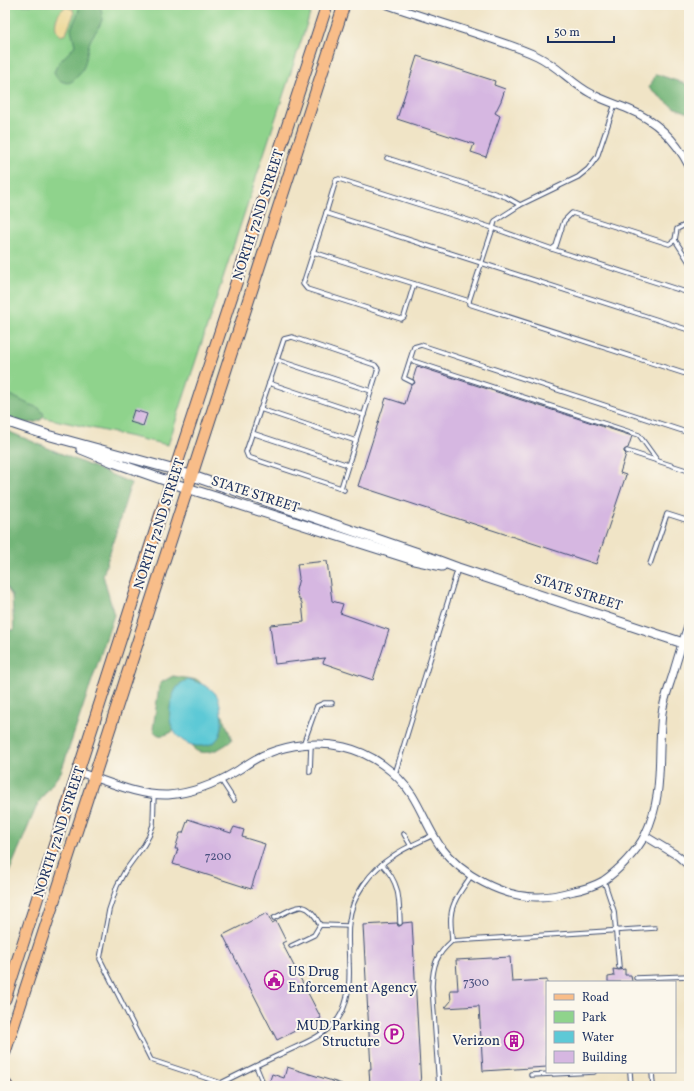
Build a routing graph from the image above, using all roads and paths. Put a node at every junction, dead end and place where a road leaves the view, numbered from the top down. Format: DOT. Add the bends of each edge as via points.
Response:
graph roads {
  1 [pos="327,5"];
  2 [pos="344,5"];
  3 [pos="388,5"];
  4 [pos="615,104"];
  5 [pos="387,158"];
  6 [pos="689,166"];
  7 [pos="520,205"];
  8 [pos="326,213"];
  9 [pos="689,222"];
  10 [pos="493,228"];
  11 [pos="675,240"];
  12 [pos="552,249"];
  13 [pos="313,252"];
  14 [pos="482,262"];
  15 [pos="689,262"];
  16 [pos="414,284"];
  17 [pos="689,293"];
  18 [pos="469,302"];
  19 [pos="689,330"];
  20 [pos="277,360"];
  21 [pos="410,360"];
  22 [pos="689,375"];
  23 [pos="412,382"];
  24 [pos="269,384"];
  25 [pos="371,391"];
  26 [pos="260,409"];
  27 [pos="364,415"];
  28 [pos="5,421"];
  29 [pos="252,433"];
  30 [pos="689,433"];
  31 [pos="47,435"];
  32 [pos="356,441"];
  33 [pos="627,451"];
  34 [pos="657,460"];
  35 [pos="348,465"];
  36 [pos="175,470"];
  37 [pos="689,471"];
  38 [pos="191,475"];
  39 [pos="171,482"];
  40 [pos="187,488"];
  41 [pos="689,521"];
  42 [pos="650,564"];
  43 [pos="458,568"];
  44 [pos="689,623"];
  45 [pos="686,643"];
  46 [pos="332,703"];
  47 [pos="311,744"];
  48 [pos="303,745"];
  49 [pos="78,772"];
  50 [pos="310,772"];
  51 [pos="394,775"];
  52 [pos="93,777"];
  53 [pos="221,780"];
  54 [pos="154,794"];
  55 [pos="234,800"];
  56 [pos="404,834"];
  57 [pos="433,835"];
  58 [pos="645,836"];
  59 [pos="411,846"];
  60 [pos="382,864"];
  61 [pos="689,866"];
  62 [pos="471,876"];
  63 [pos="604,880"];
  64 [pos="274,918"];
  65 [pos="400,923"];
  66 [pos="320,925"];
  67 [pos="348,926"];
  68 [pos="655,928"];
  69 [pos="617,931"];
  70 [pos="452,941"];
  71 [pos="291,946"];
  72 [pos="619,967"];
  73 [pos="689,976"];
  74 [pos="636,978"];
  75 [pos="647,980"];
  76 [pos="5,999"];
  77 [pos="5,1052"];
  78 [pos="256,1066"];
  79 [pos="573,1073"];
  80 [pos="630,1073"];
  81 [pos="652,1073"];
  82 [pos="531,1075"];
  83 [pos="262,1086"];
  84 [pos="439,1086"];
  85 [pos="631,1086"];
  86 [pos="653,1086"];
  1 -- 36 [label="main road, NORTH 72ND STREET"];
  2 -- 38 [label="main road, NORTH 72ND STREET"];
  3 -- 4 [label="street" via="538,56 590,94"];
  4 -- 6 [label="street" via="654,123 682,152"];
  4 -- 7 [label="lane" via="597,157 591,166 578,177"];
  5 -- 7 [label="lane" via="506,197"];
  7 -- 10 [label="lane" via="495,222"];
  8 -- 10 [label="lane" via="336,180 339,178"];
  8 -- 13 [label="lane"];
  8 -- 14 [label="lane"];
  9 -- 11 [label="lane" via="677,229"];
  10 -- 12 [label="lane"];
  10 -- 14 [label="lane"];
  11 -- 12 [label="lane" via="669,244 572,212 564,221 556,246"];
  11 -- 15 [label="lane"];
  12 -- 17 [label="lane"];
  13 -- 16 [label="lane"];
  13 -- 16 [label="lane" via="303,284 307,288 401,319 404,317"];
  14 -- 18 [label="lane"];
  14 -- 19 [label="lane"];
  16 -- 18 [label="lane"];
  18 -- 22 [label="lane"];
  20 -- 24 [label="lane"];
  20 -- 25 [label="lane"];
  20 -- 25 [label="lane" via="284,339 292,337 376,365 378,369"];
  21 -- 23 [label="lane" via="404,378"];
  21 -- 30 [label="lane" via="414,347 421,345"];
  21 -- 34 [label="lane" via="640,435"];
  24 -- 26 [label="lane"];
  24 -- 27 [label="lane"];
  25 -- 27 [label="lane"];
  26 -- 29 [label="lane"];
  26 -- 32 [label="lane"];
  27 -- 32 [label="lane"];
  28 -- 31 [label="street, STATE STREET"];
  29 -- 35 [label="lane"];
  29 -- 35 [label="lane" via="246,452 248,457 342,489"];
  31 -- 36 [label="street, STATE STREET"];
  31 -- 39 [label="street, STATE STREET"];
  32 -- 35 [label="lane"];
  33 -- 34 [label="lane"];
  34 -- 37 [label="lane"];
  36 -- 38 [label="street, STATE STREET"];
  36 -- 39 [label="main road, NORTH 72ND STREET"];
  38 -- 40 [label="main road, NORTH 72ND STREET"];
  38 -- 43 [label="street, STATE STREET"];
  39 -- 40 [label="street, STATE STREET"];
  39 -- 49 [label="main road, NORTH 72ND STREET"];
  40 -- 43 [label="street, STATE STREET" via="414,560"];
  40 -- 52 [label="main road, NORTH 72ND STREET"];
  41 -- 42 [label="lane" via="666,514"];
  43 -- 45 [label="street, STATE STREET"];
  43 -- 51 [label="lane"];
  44 -- 45 [label="street"];
  45 -- 58 [label="street" via="664,701 660,785"];
  46 -- 48 [label="lane" via="317,706"];
  47 -- 48 [label="street"];
  47 -- 50 [label="lane"];
  47 -- 51 [label="street" via="352,750 374,759"];
  48 -- 53 [label="street" via="266,753"];
  49 -- 52 [label="street"];
  49 -- 76 [label="main road, NORTH 72ND STREET"];
  51 -- 57 [label="street" via="412,795"];
  52 -- 54 [label="street"];
  52 -- 77 [label="main road, NORTH 72ND STREET"];
  53 -- 54 [label="street" via="186,792"];
  53 -- 55 [label="lane"];
  54 -- 78 [label="lane" via="153,825 144,845 117,886 109,910 100,959 151,1060 222,1083"];
  56 -- 59 [label="lane"];
  57 -- 59 [label="lane"];
  57 -- 62 [label="street" via="453,861"];
  58 -- 61 [label="street"];
  58 -- 63 [label="street" via="628,859"];
  59 -- 60 [label="lane"];
  60 -- 65 [label="lane" via="396,884"];
  60 -- 67 [label="lane" via="368,878 360,891"];
  62 -- 63 [label="street" via="498,889 537,897 587,888"];
  62 -- 70 [label="lane" via="452,909"];
  63 -- 69 [label="lane"];
  64 -- 66 [label="lane" via="302,906 311,910"];
  66 -- 67 [label="lane"];
  66 -- 71 [label="lane" via="314,935"];
  67 -- 78 [label="lane" via="349,991 345,1006 337,1020 326,1031"];
  68 -- 69 [label="lane"];
  69 -- 70 [label="lane"];
  69 -- 72 [label="lane"];
  70 -- 84 [label="lane" via="436,960 433,971"];
  73 -- 75 [label="lane"];
  74 -- 75 [label="lane"];
  78 -- 83 [label="lane"];
  79 -- 82 [label="lane"];
  80 -- 85 [label="lane"];
  81 -- 86 [label="lane"];
}
